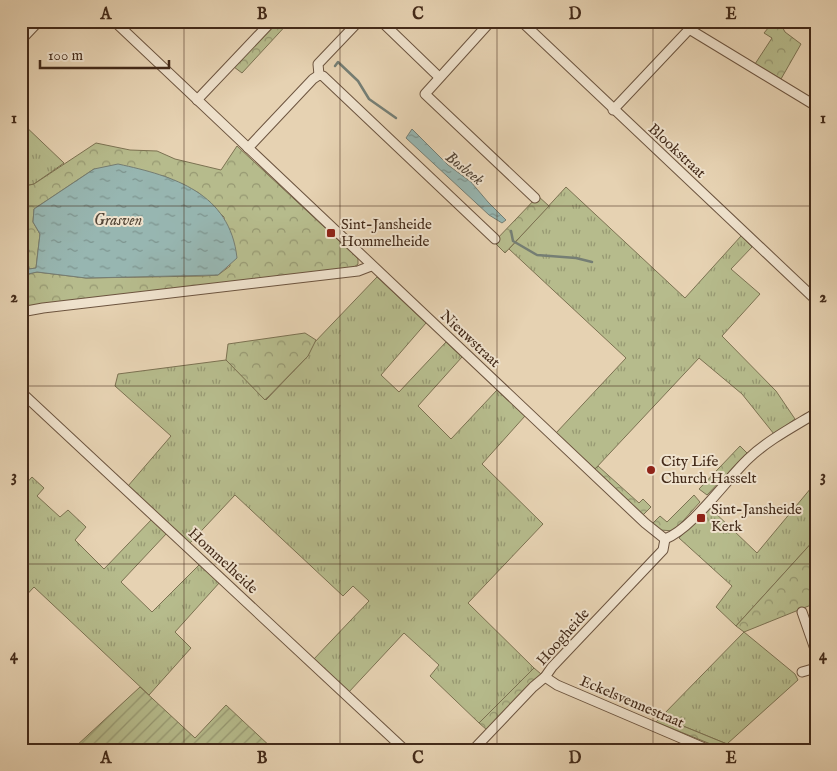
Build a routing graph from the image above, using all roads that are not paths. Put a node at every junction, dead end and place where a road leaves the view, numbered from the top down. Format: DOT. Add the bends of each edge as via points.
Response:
graph roads {
  1 [pos="39,21"];
  2 [pos="114,21"];
  3 [pos="272,21"];
  4 [pos="359,21"];
  5 [pos="381,21"];
  6 [pos="492,21"];
  7 [pos="520,21"];
  8 [pos="697,21"];
  9 [pos="689,29"];
  10 [pos="21,40"];
  11 [pos="319,75"];
  12 [pos="439,77"];
  13 [pos="197,100"];
  14 [pos="816,106"];
  15 [pos="613,110"];
  16 [pos="248,148"];
  17 [pos="535,198"];
  18 [pos="496,238"];
  19 [pos="372,266"];
  20 [pos="816,300"];
  21 [pos="21,312"];
  22 [pos="21,392"];
  23 [pos="816,413"];
  24 [pos="665,539"];
  25 [pos="802,612"];
  26 [pos="816,652"];
  27 [pos="816,668"];
  28 [pos="802,672"];
  29 [pos="545,677"];
  30 [pos="405,750"];
  31 [pos="473,750"];
  32 [pos="709,750"];
  1 -- 10 [label="street"];
  2 -- 13 [label="street, Nieuwstraat"];
  3 -- 13 [label="street"];
  4 -- 11 [label="street" via="318,64"];
  5 -- 12 [label="street"];
  6 -- 12 [label="street"];
  7 -- 15 [label="street, Blookstraat"];
  8 -- 9 [label="street"];
  9 -- 14 [label="street"];
  9 -- 15 [label="street"];
  11 -- 16 [label="street"];
  11 -- 18 [label="street" via="326,77"];
  12 -- 17 [label="street" via="425,94"];
  13 -- 16 [label="street, Nieuwstraat"];
  15 -- 20 [label="street, Blookstraat"];
  16 -- 19 [label="street, Nieuwstraat"];
  19 -- 21 [label="street" via="358,271"];
  19 -- 24 [label="street, Nieuwstraat"];
  22 -- 30 [label="street, Hommelheide"];
  23 -- 24 [label="street" via="749,458 681,530"];
  24 -- 29 [label="street, Hoogheide" via="663,550"];
  25 -- 26 [label="street"];
  27 -- 28 [label="street"];
  29 -- 31 [label="street, Hoogheide"];
  29 -- 32 [label="street, Eckelsvennestraat" via="556,685"];
}
